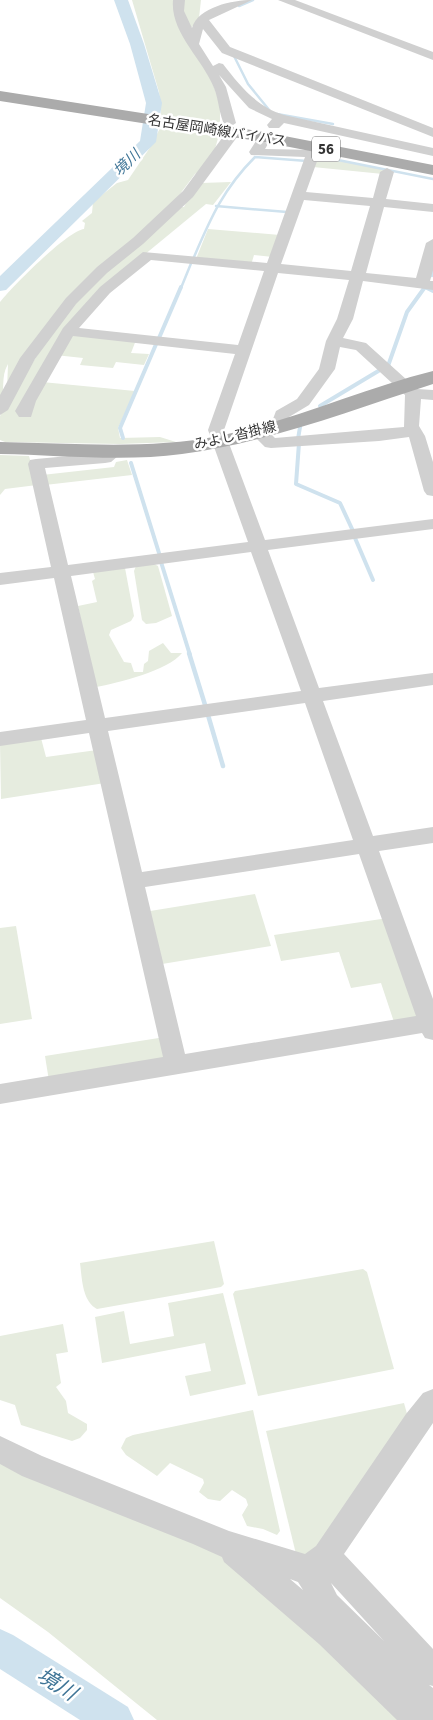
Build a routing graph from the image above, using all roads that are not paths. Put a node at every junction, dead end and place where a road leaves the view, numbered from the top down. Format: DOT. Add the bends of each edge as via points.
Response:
graph roads {
  1 [pos="179,0"];
  2 [pos="246,0"];
  3 [pos="284,0"];
  4 [pos="296,0"];
  5 [pos="203,20"];
  6 [pos="193,44"];
  7 [pos="433,51"];
  8 [pos="202,56"];
  9 [pos="433,56"];
  10 [pos="0,88"];
  11 [pos="0,96"];
  12 [pos="64,102"];
  13 [pos="358,103"];
  14 [pos="226,127"];
  15 [pos="334,130"];
  16 [pos="433,133"];
  17 [pos="261,144"];
  18 [pos="433,152"];
  19 [pos="433,162"];
  20 [pos="433,170"];
  21 [pos="387,172"];
  22 [pos="298,195"];
  23 [pos="377,202"];
  24 [pos="433,208"];
  25 [pos="433,243"];
  26 [pos="272,268"];
  27 [pos="355,276"];
  28 [pos="428,284"];
  29 [pos="68,331"];
  30 [pos="334,341"];
  31 [pos="243,350"];
  32 [pos="433,377"];
  33 [pos="410,390"];
  34 [pos="433,395"];
  35 [pos="0,410"];
  36 [pos="25,414"];
  37 [pos="268,429"];
  38 [pos="413,431"];
  39 [pos="220,442"];
  40 [pos="0,448"];
  41 [pos="117,450"];
  42 [pos="433,492"];
  43 [pos="433,524"];
  44 [pos="257,546"];
  45 [pos="61,571"];
  46 [pos="0,579"];
  47 [pos="433,679"];
  48 [pos="311,696"];
  49 [pos="96,726"];
  50 [pos="0,739"];
  51 [pos="433,835"];
  52 [pos="366,845"];
  53 [pos="132,881"];
  54 [pos="432,1025"];
  55 [pos="176,1064"];
  56 [pos="0,1094"];
  57 [pos="433,1402"];
  58 [pos="0,1449"];
  59 [pos="224,1544"];
  60 [pos="317,1563"];
  61 [pos="433,1671"];
  62 [pos="433,1710"];
  63 [pos="418,1720"];
  1 -- 6 [label="street" via="178,11"];
  2 -- 5 [label="street"];
  3 -- 9 [label="street"];
  4 -- 7 [label="street"];
  5 -- 6 [label="street" via="199,23"];
  5 -- 13 [label="street" via="226,50"];
  6 -- 8 [label="street"];
  8 -- 14 [label="street" via="220,87"];
  8 -- 15 [label="street" via="210,56 232,84 277,122"];
  10 -- 12 [label="main road, 名古屋岡崎線バイパス / 56"];
  11 -- 12 [label="main road, 名古屋岡崎線バイパス / 56"];
  12 -- 14 [label="main road, 名古屋岡崎線バイパス / 56"];
  13 -- 15 [label="street"];
  13 -- 16 [label="street"];
  14 -- 19 [label="main road, 名古屋岡崎線バイパス / 56"];
  14 -- 20 [label="main road, 名古屋岡崎線バイパス / 56"];
  14 -- 35 [label="street" via="188,194 71,301 28,358"];
  15 -- 18 [label="street"];
  17 -- 22 [label="street" via="256,152 313,153"];
  21 -- 23 [label="street"];
  22 -- 23 [label="street"];
  22 -- 26 [label="street"];
  23 -- 24 [label="street"];
  23 -- 27 [label="street"];
  25 -- 28 [label="street"];
  26 -- 27 [label="street"];
  26 -- 29 [label="street" via="148,255 105,290"];
  26 -- 31 [label="street"];
  27 -- 28 [label="street"];
  27 -- 30 [label="street" via="345,319"];
  29 -- 31 [label="street"];
  29 -- 36 [label="street" via="28,401"];
  30 -- 33 [label="street" via="361,346"];
  30 -- 37 [label="street" via="327,368 303,402 282,414"];
  31 -- 39 [label="street" via="216,430"];
  32 -- 33 [label="main road, みよし沓掛線"];
  33 -- 34 [label="street"];
  33 -- 37 [label="main road, みよし沓掛線"];
  33 -- 38 [label="street" via="410,426"];
  37 -- 38 [label="street" via="272,443"];
  37 -- 39 [label="main road, みよし沓掛線"];
  38 -- 42 [label="street" via="418,436"];
  39 -- 41 [label="main road, みよし沓掛線" via="179,448"];
  39 -- 44 [label="street"];
  40 -- 41 [label="main road, みよし沓掛線"];
  41 -- 45 [label="street" via="105,458 36,464"];
  43 -- 44 [label="street"];
  44 -- 45 [label="street"];
  44 -- 48 [label="street"];
  45 -- 46 [label="street"];
  45 -- 49 [label="street"];
  47 -- 48 [label="street"];
  48 -- 49 [label="street"];
  48 -- 52 [label="street"];
  49 -- 50 [label="street"];
  49 -- 53 [label="street"];
  51 -- 52 [label="street"];
  52 -- 53 [label="street"];
  52 -- 54 [label="street"];
  53 -- 55 [label="street"];
  54 -- 55 [label="street"];
  55 -- 56 [label="street"];
  57 -- 60 [label="street"];
  58 -- 59 [label="street" via="32,1466"];
  59 -- 60 [label="street"];
  59 -- 63 [label="street" via="276,1586 391,1691"];
  60 -- 61 [label="street"];
  60 -- 62 [label="street" via="327,1605"];
}
